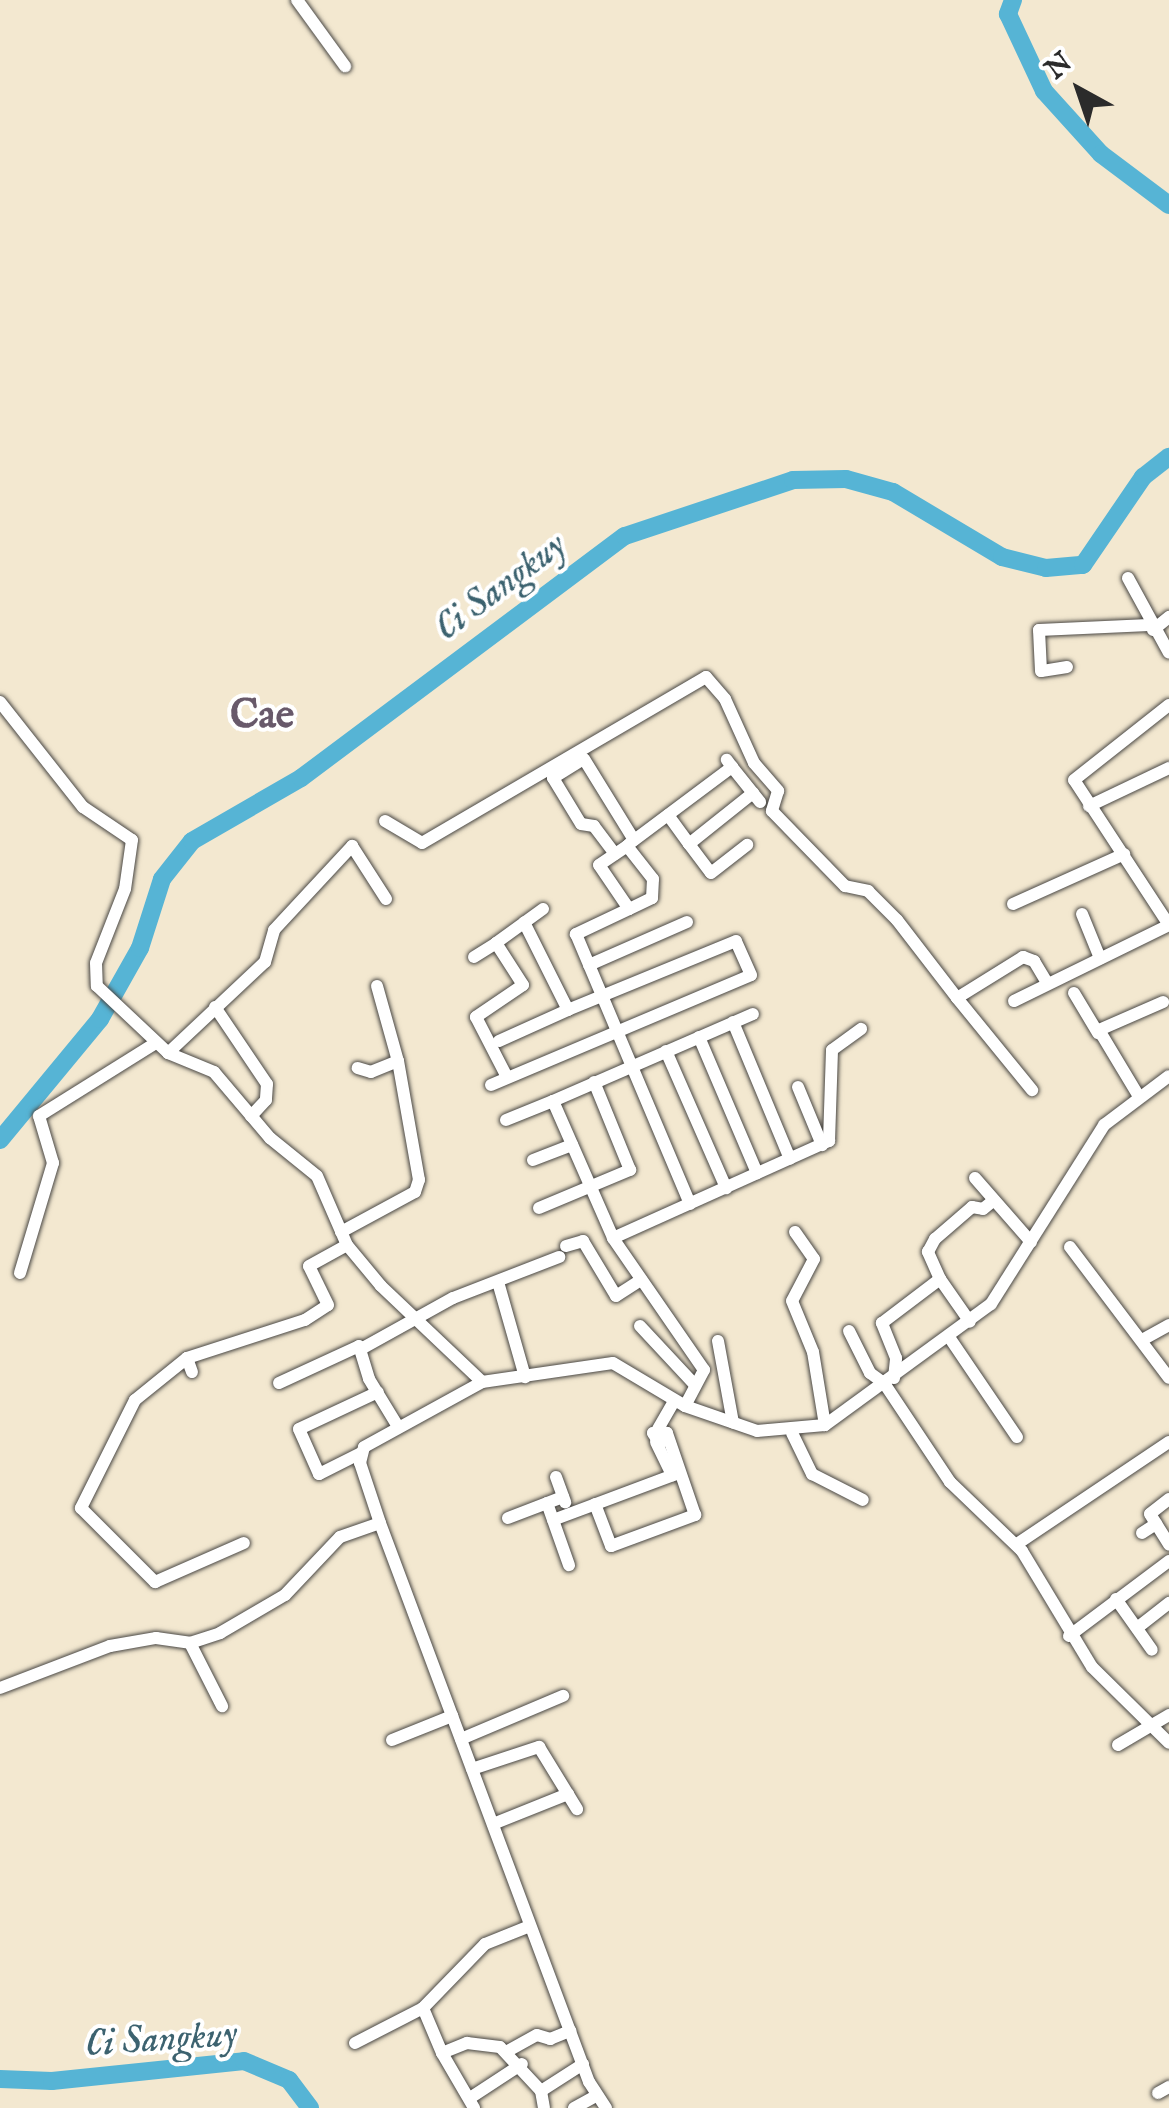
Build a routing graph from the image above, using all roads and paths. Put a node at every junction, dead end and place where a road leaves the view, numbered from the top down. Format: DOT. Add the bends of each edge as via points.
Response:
graph roads {
  1 [pos="296,0"];
  2 [pos="344,66"];
  3 [pos="1128,578"];
  4 [pos="1169,617"];
  5 [pos="1151,628"];
  6 [pos="1169,653"];
  7 [pos="1067,667"];
  8 [pos="0,702"];
  9 [pos="1169,705"];
  10 [pos="1169,768"];
  11 [pos="1089,806"];
  12 [pos="668,815"];
  13 [pos="385,821"];
  14 [pos="690,844"];
  15 [pos="747,845"];
  16 [pos="626,846"];
  17 [pos="1124,854"];
  18 [pos="386,899"];
  19 [pos="1013,904"];
  20 [pos="543,909"];
  21 [pos="630,909"];
  22 [pos="1082,914"];
  23 [pos="524,922"];
  24 [pos="687,922"];
  25 [pos="496,943"];
  26 [pos="474,958"];
  27 [pos="1100,958"];
  28 [pos="589,965"];
  29 [pos="1048,982"];
  30 [pos="377,986"];
  31 [pos="1074,993"];
  32 [pos="604,997"];
  33 [pos="957,998"];
  34 [pos="1014,1001"];
  35 [pos="1162,1002"];
  36 [pos="215,1008"];
  37 [pos="568,1010"];
  38 [pos="752,1014"];
  39 [pos="733,1022"];
  40 [pos="616,1029"];
  41 [pos="861,1030"];
  42 [pos="1098,1033"];
  43 [pos="700,1036"];
  44 [pos="498,1042"];
  45 [pos="156,1043"];
  46 [pos="666,1051"];
  47 [pos="168,1052"];
  48 [pos="398,1061"];
  49 [pos="631,1066"];
  50 [pos="358,1068"];
  51 [pos="1169,1076"];
  52 [pos="507,1077"];
  53 [pos="594,1082"];
  54 [pos="491,1085"];
  55 [pos="798,1087"];
  56 [pos="1032,1090"];
  57 [pos="1138,1096"];
  58 [pos="553,1101"];
  59 [pos="251,1116"];
  60 [pos="506,1120"];
  61 [pos="572,1145"];
  62 [pos="822,1145"];
  63 [pos="790,1158"];
  64 [pos="534,1160"];
  65 [pos="758,1173"];
  66 [pos="975,1178"];
  67 [pos="590,1188"];
  68 [pos="726,1188"];
  69 [pos="994,1200"];
  70 [pos="690,1204"];
  71 [pos="540,1208"];
  72 [pos="795,1232"];
  73 [pos="611,1234"];
  74 [pos="344,1239"];
  75 [pos="583,1241"];
  76 [pos="1031,1242"];
  77 [pos="1070,1247"];
  78 [pos="20,1273"];
  79 [pos="940,1279"];
  80 [pos="642,1280"];
  81 [pos="498,1282"];
  82 [pos="415,1320"];
  83 [pos="970,1322"];
  84 [pos="1169,1325"];
  85 [pos="640,1326"];
  86 [pos="849,1331"];
  87 [pos="949,1337"];
  88 [pos="1142,1340"];
  89 [pos="718,1342"];
  90 [pos="361,1350"];
  91 [pos="525,1377"];
  92 [pos="1169,1378"];
  93 [pos="889,1380"];
  94 [pos="482,1382"];
  95 [pos="279,1383"];
  96 [pos="695,1384"];
  97 [pos="378,1392"];
  98 [pos="680,1404"];
  99 [pos="734,1423"];
  100 [pos="397,1425"];
  101 [pos="825,1425"];
  102 [pos="792,1432"];
  103 [pos="1017,1437"];
  104 [pos="1169,1442"];
  105 [pos="361,1454"];
  106 [pos="676,1474"];
  107 [pos="556,1477"];
  108 [pos="563,1498"];
  109 [pos="1169,1499"];
  110 [pos="863,1500"];
  111 [pos="547,1504"];
  112 [pos="595,1504"];
  113 [pos="569,1514"];
  114 [pos="508,1518"];
  115 [pos="553,1520"];
  116 [pos="380,1524"];
  117 [pos="1156,1524"];
  118 [pos="1142,1534"];
  119 [pos="244,1543"];
  120 [pos="1017,1544"];
  121 [pos="1169,1544"];
  122 [pos="1169,1561"];
  123 [pos="570,1565"];
  124 [pos="1116,1599"];
  125 [pos="1169,1603"];
  126 [pos="1137,1628"];
  127 [pos="1069,1636"];
  128 [pos="190,1643"];
  129 [pos="1152,1650"];
  130 [pos="0,1688"];
  131 [pos="562,1696"];
  132 [pos="222,1706"];
  133 [pos="1169,1715"];
  134 [pos="452,1716"];
  135 [pos="1156,1726"];
  136 [pos="460,1739"];
  137 [pos="392,1740"];
  138 [pos="1169,1743"];
  139 [pos="1118,1745"];
  140 [pos="472,1769"];
  141 [pos="568,1794"];
  142 [pos="578,1810"];
  143 [pos="493,1824"];
  144 [pos="530,1926"];
  145 [pos="423,2008"];
  146 [pos="570,2032"];
  147 [pos="355,2043"];
  148 [pos="506,2052"];
  149 [pos="442,2054"];
  150 [pos="522,2064"];
  151 [pos="583,2064"];
  152 [pos="541,2091"];
  153 [pos="597,2095"];
  154 [pos="472,2103"];
  155 [pos="544,2108"];
  156 [pos="574,2108"];
  157 [pos="606,2108"];
  1 -- 2 [label="street"];
  3 -- 5 [label="street"];
  4 -- 5 [label="street"];
  5 -- 6 [label="street"];
  5 -- 7 [label="street" via="1040,630 1041,671"];
  8 -- 45 [label="street" via="83,807 132,840 125,889 96,963 97,986"];
  9 -- 11 [label="street" via="1076,776"];
  10 -- 11 [label="street"];
  11 -- 17 [label="street"];
  12 -- 14 [label="street"];
  12 -- 14 [label="street" via="729,763 757,797"];
  12 -- 16 [label="street"];
  13 -- 33 [label="street" via="422,843 706,677 778,791 772,811 845,886 868,891"];
  14 -- 15 [label="street" via="712,873"];
  16 -- 16 [label="street" via="584,758 553,778 581,824"];
  16 -- 21 [label="street" via="600,865"];
  16 -- 21 [label="street" via="655,888 652,898"];
  17 -- 19 [label="street"];
  17 -- 27 [label="street" via="1169,925"];
  18 -- 36 [label="street" via="352,846 274,930 265,962"];
  20 -- 23 [label="street"];
  21 -- 28 [label="street" via="576,934"];
  22 -- 27 [label="street"];
  23 -- 25 [label="street"];
  23 -- 37 [label="street"];
  24 -- 28 [label="street"];
  25 -- 26 [label="street"];
  25 -- 52 [label="street" via="523,985 476,1017"];
  27 -- 29 [label="street"];
  28 -- 32 [label="street"];
  29 -- 33 [label="street" via="1023,957"];
  29 -- 34 [label="street"];
  30 -- 48 [label="street"];
  31 -- 42 [label="street"];
  32 -- 37 [label="street"];
  32 -- 40 [label="street"];
  32 -- 40 [label="street" via="736,942 751,975"];
  33 -- 56 [label="street"];
  35 -- 42 [label="street"];
  36 -- 47 [label="street"];
  36 -- 59 [label="street" via="257,1062 270,1092"];
  37 -- 44 [label="street"];
  38 -- 39 [label="street"];
  39 -- 43 [label="street"];
  39 -- 63 [label="street"];
  40 -- 49 [label="street"];
  40 -- 52 [label="street"];
  41 -- 62 [label="street" via="832,1050 834,1128"];
  42 -- 57 [label="street"];
  43 -- 46 [label="street"];
  43 -- 65 [label="street"];
  45 -- 47 [label="street"];
  45 -- 78 [label="street" via="38,1116 53,1163"];
  46 -- 49 [label="street"];
  46 -- 68 [label="street"];
  47 -- 59 [label="street" via="214,1072"];
  48 -- 50 [label="street" via="372,1072"];
  48 -- 74 [label="street" via="418,1187"];
  49 -- 53 [label="street"];
  49 -- 70 [label="street"];
  51 -- 57 [label="street"];
  52 -- 54 [label="street"];
  53 -- 58 [label="street"];
  53 -- 67 [label="street" via="630,1170"];
  55 -- 62 [label="street"];
  57 -- 76 [label="street" via="1074,1165"];
  58 -- 60 [label="street"];
  58 -- 61 [label="street"];
  59 -- 74 [label="street" via="317,1176"];
  61 -- 64 [label="street"];
  61 -- 67 [label="street"];
  62 -- 63 [label="street"];
  63 -- 65 [label="street"];
  65 -- 68 [label="street"];
  66 -- 69 [label="street"];
  67 -- 71 [label="street"];
  67 -- 73 [label="street"];
  68 -- 70 [label="street"];
  69 -- 76 [label="street"];
  69 -- 79 [label="street" via="982,1210 972,1208 931,1243 928,1252"];
  70 -- 73 [label="street"];
  72 -- 101 [label="street" via="814,1260 792,1301 812,1352"];
  73 -- 75 [label="street"];
  73 -- 80 [label="street"];
  74 -- 82 [label="street"];
  74 -- 119 [label="street" via="309,1266 330,1301 319,1311 161,1373 135,1400 82,1508 156,1582"];
  75 -- 80 [label="street" via="616,1296"];
  75 -- 81 [label="street"];
  76 -- 83 [label="street" via="1002,1290"];
  77 -- 88 [label="street"];
  79 -- 83 [label="street"];
  79 -- 93 [label="street" via="882,1323 896,1358"];
  80 -- 96 [label="street" via="704,1370"];
  81 -- 82 [label="street"];
  81 -- 91 [label="street"];
  82 -- 90 [label="street"];
  82 -- 94 [label="street"];
  83 -- 87 [label="street"];
  84 -- 88 [label="street"];
  85 -- 96 [label="street"];
  86 -- 93 [label="street" via="870,1373"];
  87 -- 93 [label="street"];
  87 -- 103 [label="street"];
  88 -- 92 [label="street"];
  89 -- 99 [label="street"];
  90 -- 95 [label="street" via="340,1352"];
  90 -- 97 [label="street"];
  91 -- 94 [label="street"];
  91 -- 98 [label="street" via="613,1363"];
  93 -- 101 [label="street"];
  93 -- 120 [label="street" via="950,1482"];
  94 -- 100 [label="street"];
  96 -- 98 [label="street"];
  97 -- 100 [label="street"];
  97 -- 105 [label="street" via="298,1429 320,1474"];
  98 -- 99 [label="street"];
  98 -- 106 [label="street" via="662,1435"];
  99 -- 102 [label="street"];
  100 -- 105 [label="street"];
  101 -- 102 [label="street"];
  102 -- 110 [label="street" via="812,1474"];
  104 -- 120 [label="street"];
  105 -- 116 [label="street"];
  106 -- 112 [label="street"];
  106 -- 112 [label="street" via="695,1515 628,1540 610,1546"];
  107 -- 108 [label="street"];
  108 -- 111 [label="street"];
  108 -- 113 [label="street"];
  109 -- 117 [label="street" via="1150,1513"];
  111 -- 114 [label="street"];
  111 -- 115 [label="street"];
  112 -- 113 [label="street"];
  113 -- 115 [label="street"];
  115 -- 123 [label="street"];
  116 -- 128 [label="street" via="329,1545 269,1606"];
  116 -- 134 [label="street"];
  117 -- 118 [label="street"];
  117 -- 121 [label="street"];
  120 -- 127 [label="street"];
  122 -- 124 [label="street"];
  124 -- 126 [label="street"];
  124 -- 127 [label="street"];
  125 -- 126 [label="street"];
  126 -- 129 [label="street"];
  127 -- 135 [label="street" via="1124,1704"];
  128 -- 130 [label="street" via="156,1638 110,1646"];
  128 -- 132 [label="street"];
  131 -- 136 [label="street"];
  133 -- 135 [label="street"];
  134 -- 136 [label="street"];
  134 -- 137 [label="street"];
  135 -- 138 [label="street"];
  135 -- 139 [label="street"];
  136 -- 140 [label="street"];
  140 -- 141 [label="street" via="539,1747"];
  140 -- 143 [label="street"];
  141 -- 142 [label="street"];
  141 -- 143 [label="street"];
  143 -- 144 [label="street"];
  144 -- 145 [label="street" via="484,1944"];
  144 -- 146 [label="street"];
  145 -- 147 [label="street"];
  145 -- 149 [label="street"];
  146 -- 148 [label="street" via="550,2039 537,2035"];
  146 -- 151 [label="street"];
  148 -- 149 [label="street" via="482,2043"];
  148 -- 150 [label="street"];
  149 -- 154 [label="street"];
  150 -- 152 [label="street"];
  150 -- 154 [label="street"];
  151 -- 152 [label="street"];
  151 -- 153 [label="street"];
  152 -- 155 [label="street"];
  153 -- 156 [label="street"];
  153 -- 157 [label="street"];
}
